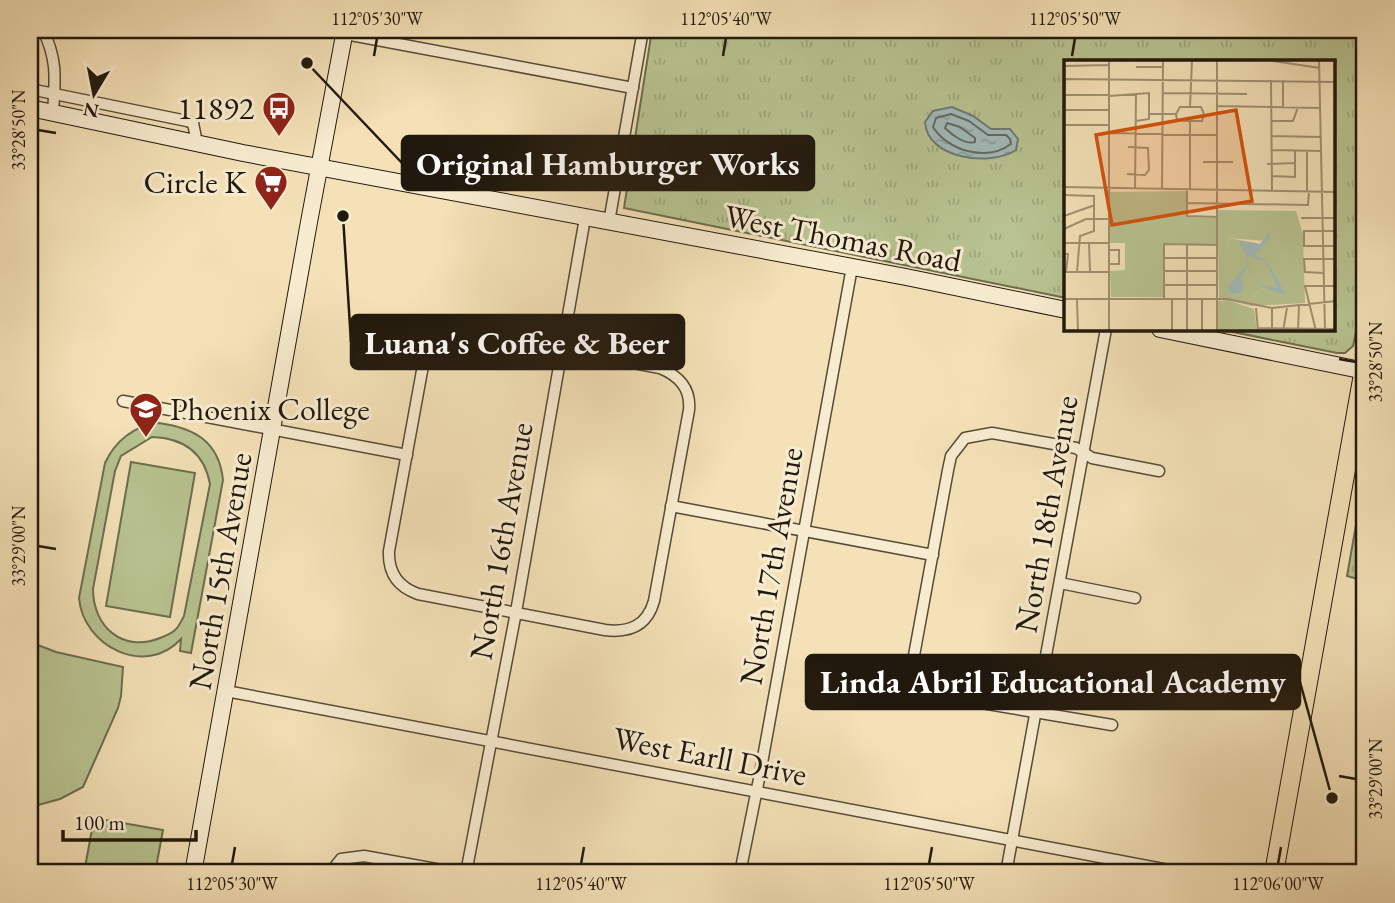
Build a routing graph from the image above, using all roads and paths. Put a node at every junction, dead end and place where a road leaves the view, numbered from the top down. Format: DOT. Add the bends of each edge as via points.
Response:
graph roads {
  1 [pos="43,30"];
  2 [pos="324,30"];
  3 [pos="643,30"];
  4 [pos="345,32"];
  5 [pos="632,88"];
  6 [pos="30,89"];
  7 [pos="55,94"];
  8 [pos="30,108"];
  9 [pos="53,113"];
  10 [pos="197,143"];
  11 [pos="319,167"];
  12 [pos="585,218"];
  13 [pos="609,222"];
  14 [pos="852,267"];
  15 [pos="1064,310"];
  16 [pos="1106,331"];
  17 [pos="1171,331"];
  18 [pos="563,349"];
  19 [pos="1365,368"];
  20 [pos="123,401"];
  21 [pos="274,429"];
  22 [pos="1084,453"];
  23 [pos="407,455"];
  24 [pos="1159,471"];
  25 [pos="671,506"];
  26 [pos="804,532"];
  27 [pos="933,555"];
  28 [pos="1060,583"];
  29 [pos="1135,598"];
  30 [pos="516,612"];
  31 [pos="226,691"];
  32 [pos="1036,712"];
  33 [pos="1112,725"];
  34 [pos="491,741"];
  35 [pos="755,792"];
  36 [pos="1013,841"];
  37 [pos="193,873"];
  38 [pos="330,873"];
  39 [pos="458,873"];
  40 [pos="466,873"];
  41 [pos="740,873"];
  42 [pos="1006,873"];
  43 [pos="1184,873"];
  44 [pos="1274,873"];
  1 -- 7 [label="street" via="55,61"];
  2 -- 4 [label="street"];
  3 -- 5 [label="street"];
  4 -- 5 [label="street"];
  4 -- 11 [label="main road, North 15th Avenue"];
  5 -- 13 [label="street"];
  6 -- 7 [label="street"];
  7 -- 9 [label="street"];
  7 -- 10 [label="street" via="193,123"];
  8 -- 9 [label="main road, West Thomas Road"];
  9 -- 10 [label="main road, West Thomas Road"];
  10 -- 11 [label="main road, West Thomas Road"];
  11 -- 12 [label="main road, West Thomas Road"];
  11 -- 21 [label="main road, North 15th Avenue"];
  12 -- 13 [label="main road, West Thomas Road"];
  12 -- 18 [label="street, North 16th Avenue"];
  13 -- 14 [label="main road, West Thomas Road"];
  14 -- 15 [label="main road, West Thomas Road"];
  14 -- 26 [label="street, North 17th Avenue"];
  16 -- 22 [label="street, North 18th Avenue"];
  17 -- 19 [label="main road"];
  18 -- 23 [label="street" via="467,331 444,334 430,346 424,360"];
  18 -- 25 [label="street" via="660,368 680,380 690,403"];
  18 -- 30 [label="street, North 16th Avenue"];
  19 -- 44 [label="main road"];
  20 -- 21 [label="street"];
  21 -- 23 [label="street"];
  21 -- 31 [label="main road, North 15th Avenue"];
  22 -- 24 [label="street"];
  22 -- 27 [label="street" via="992,433 965,438 951,456"];
  22 -- 28 [label="street, North 18th Avenue"];
  23 -- 30 [label="street" via="389,551 395,578 418,594"];
  25 -- 26 [label="street"];
  25 -- 30 [label="street" via="652,610 635,628 619,632"];
  26 -- 27 [label="street"];
  26 -- 35 [label="street, North 17th Avenue"];
  27 -- 32 [label="street" via="913,661 921,683 940,696"];
  28 -- 29 [label="street"];
  28 -- 32 [label="street, North 18th Avenue"];
  30 -- 34 [label="street, North 16th Avenue"];
  31 -- 34 [label="street, West Earll Drive"];
  31 -- 37 [label="main road, North 15th Avenue"];
  32 -- 33 [label="street"];
  32 -- 36 [label="street, North 18th Avenue"];
  34 -- 35 [label="street, West Earll Drive"];
  34 -- 40 [label="street, North 16th Avenue"];
  35 -- 36 [label="street, West Earll Drive"];
  35 -- 41 [label="street, North 17th Avenue"];
  36 -- 42 [label="street, North 18th Avenue"];
  36 -- 43 [label="street, West Earll Drive"];
  38 -- 39 [label="street" via="341,859 365,856"];
}
